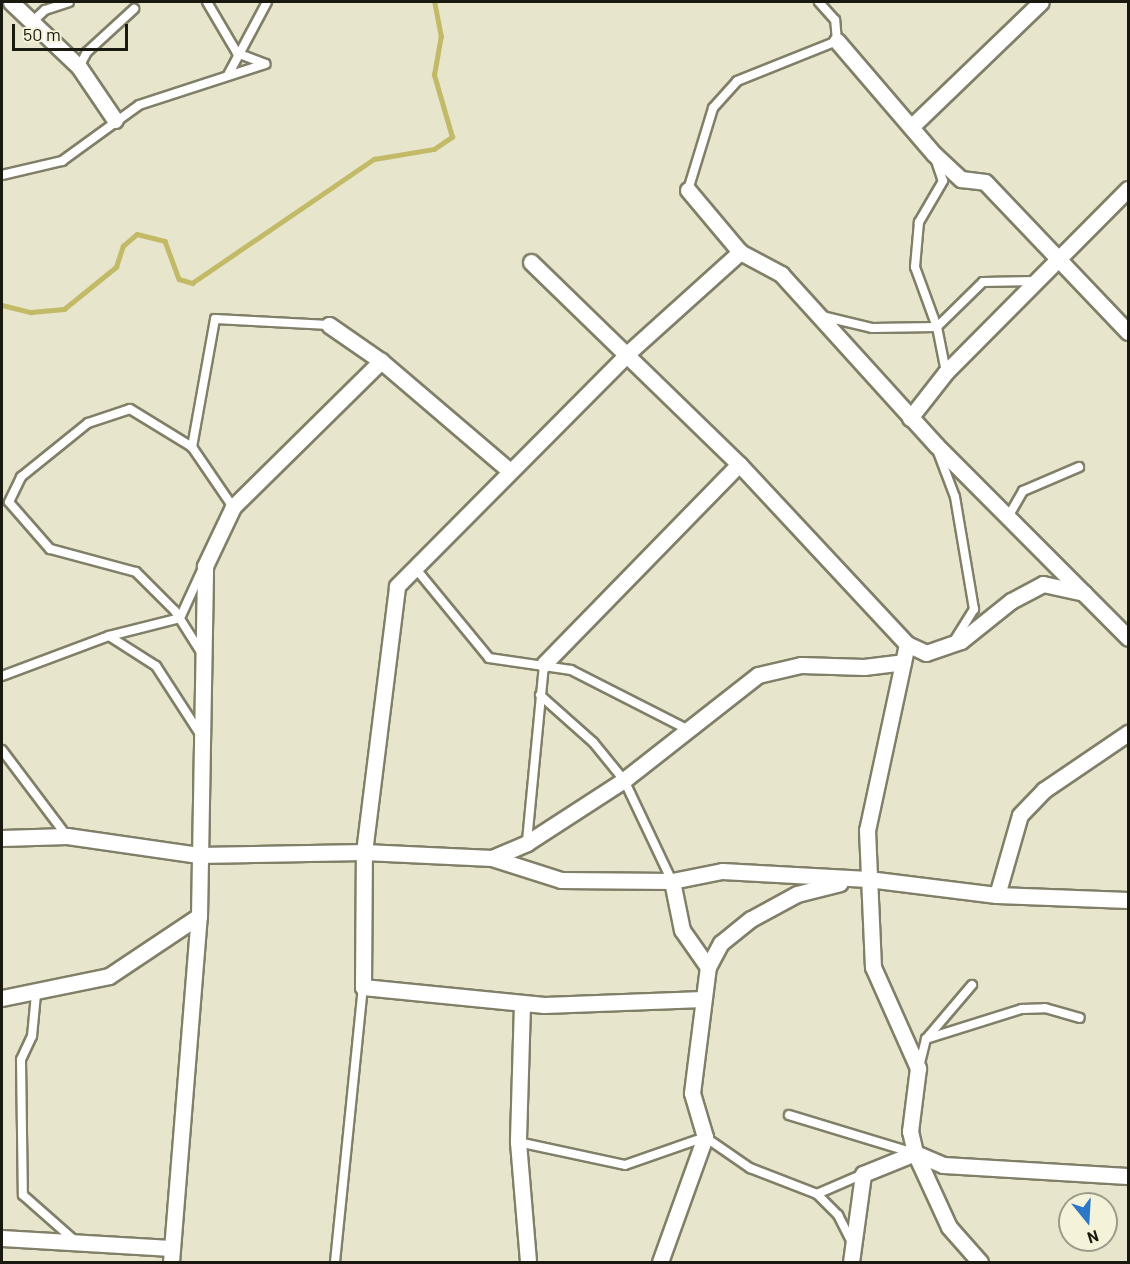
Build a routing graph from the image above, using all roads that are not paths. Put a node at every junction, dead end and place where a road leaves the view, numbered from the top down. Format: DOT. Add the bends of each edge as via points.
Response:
graph roads {
  1 [pos="11,2"];
  2 [pos="69,2"];
  3 [pos="207,2"];
  4 [pos="267,2"];
  5 [pos="819,2"];
  6 [pos="1041,2"];
  7 [pos="134,9"];
  8 [pos="31,23"];
  9 [pos="837,41"];
  10 [pos="237,53"];
  11 [pos="79,67"];
  12 [pos="228,75"];
  13 [pos="115,120"];
  14 [pos="911,127"];
  15 [pos="934,154"];
  16 [pos="2,176"];
  17 [pos="1128,189"];
  18 [pos="688,190"];
  19 [pos="740,252"];
  20 [pos="1059,258"];
  21 [pos="531,262"];
  22 [pos="1038,281"];
  23 [pos="814,314"];
  24 [pos="329,325"];
  25 [pos="937,327"];
  26 [pos="1128,332"];
  27 [pos="628,353"];
  28 [pos="381,361"];
  29 [pos="946,372"];
  30 [pos="910,418"];
  31 [pos="936,445"];
  32 [pos="192,447"];
  33 [pos="739,464"];
  34 [pos="1079,467"];
  35 [pos="510,471"];
  36 [pos="2,493"];
  37 [pos="9,502"];
  38 [pos="233,507"];
  39 [pos="1008,518"];
  40 [pos="205,566"];
  41 [pos="416,569"];
  42 [pos="1084,593"];
  43 [pos="180,618"];
  44 [pos="109,636"];
  45 [pos="1128,638"];
  46 [pos="907,644"];
  47 [pos="952,644"];
  48 [pos="205,658"];
  49 [pos="903,662"];
  50 [pos="544,664"];
  51 [pos="2,676"];
  52 [pos="540,695"];
  53 [pos="685,728"];
  54 [pos="1128,733"];
  55 [pos="202,738"];
  56 [pos="2,750"];
  57 [pos="624,780"];
  58 [pos="67,836"];
  59 [pos="2,838"];
  60 [pos="527,843"];
  61 [pos="364,852"];
  62 [pos="199,855"];
  63 [pos="492,858"];
  64 [pos="861,879"];
  65 [pos="672,881"];
  66 [pos="997,895"];
  67 [pos="1128,900"];
  68 [pos="199,916"];
  69 [pos="708,967"];
  70 [pos="972,985"];
  71 [pos="363,987"];
  72 [pos="36,994"];
  73 [pos="2,998"];
  74 [pos="703,999"];
  75 [pos="522,1004"];
  76 [pos="1080,1018"];
  77 [pos="926,1039"];
  78 [pos="918,1068"];
  79 [pos="789,1115"];
  80 [pos="705,1137"];
  81 [pos="518,1142"];
  82 [pos="915,1153"];
  83 [pos="863,1174"];
  84 [pos="1128,1176"];
  85 [pos="817,1194"];
  86 [pos="2,1238"];
  87 [pos="75,1240"];
  88 [pos="853,1245"];
  89 [pos="172,1255"];
  90 [pos="335,1263"];
  91 [pos="528,1263"];
  92 [pos="660,1263"];
  93 [pos="851,1263"];
  94 [pos="980,1263"];
  1 -- 8 [label="street"];
  2 -- 8 [label="lane" via="45,10"];
  3 -- 10 [label="lane"];
  4 -- 10 [label="lane"];
  5 -- 9 [label="lane" via="835,20"];
  6 -- 14 [label="street"];
  7 -- 11 [label="lane" via="87,52"];
  8 -- 11 [label="street"];
  9 -- 14 [label="street"];
  9 -- 18 [label="lane" via="737,81 712,108"];
  10 -- 12 [label="lane"];
  10 -- 12 [label="lane" via="265,64"];
  11 -- 13 [label="street"];
  12 -- 13 [label="lane" via="139,105"];
  13 -- 16 [label="lane" via="62,161"];
  14 -- 15 [label="street"];
  15 -- 20 [label="street" via="961,179 985,182"];
  15 -- 25 [label="lane" via="943,181 919,222 915,267"];
  17 -- 20 [label="street"];
  18 -- 19 [label="street"];
  19 -- 23 [label="street" via="781,274"];
  19 -- 27 [label="street"];
  20 -- 22 [label="street"];
  20 -- 26 [label="street"];
  21 -- 27 [label="street"];
  22 -- 25 [label="lane" via="983,282"];
  22 -- 29 [label="street"];
  23 -- 25 [label="lane" via="872,328"];
  23 -- 30 [label="street"];
  24 -- 28 [label="street"];
  24 -- 32 [label="lane" via="215,319"];
  25 -- 29 [label="lane"];
  27 -- 33 [label="street"];
  27 -- 35 [label="street"];
  28 -- 35 [label="street"];
  28 -- 38 [label="street"];
  29 -- 30 [label="street"];
  30 -- 31 [label="street"];
  31 -- 39 [label="street"];
  31 -- 47 [label="lane" via="955,497 974,609"];
  32 -- 37 [label="lane" via="130,409 113,410 21,477"];
  32 -- 38 [label="lane"];
  33 -- 46 [label="street"];
  33 -- 50 [label="street"];
  34 -- 39 [label="lane" via="1023,491"];
  35 -- 41 [label="street"];
  36 -- 37 [label="lane"];
  37 -- 43 [label="lane" via="50,549 136,572"];
  38 -- 40 [label="street"];
  39 -- 42 [label="street"];
  40 -- 43 [label="lane"];
  40 -- 48 [label="street"];
  41 -- 50 [label="lane" via="489,658"];
  41 -- 61 [label="street" via="397,586"];
  42 -- 45 [label="street"];
  42 -- 47 [label="street" via="1043,584"];
  43 -- 44 [label="lane"];
  43 -- 48 [label="lane"];
  44 -- 51 [label="lane"];
  44 -- 55 [label="lane" via="156,666"];
  46 -- 47 [label="street" via="926,653"];
  46 -- 49 [label="street"];
  48 -- 55 [label="street"];
  49 -- 53 [label="street" via="801,665 758,675"];
  49 -- 64 [label="street" via="867,830"];
  50 -- 52 [label="lane"];
  50 -- 53 [label="lane" via="571,669"];
  52 -- 57 [label="lane" via="593,742"];
  52 -- 60 [label="lane"];
  53 -- 57 [label="street"];
  54 -- 66 [label="street" via="1044,790 1020,815"];
  55 -- 62 [label="street"];
  56 -- 58 [label="lane"];
  57 -- 60 [label="street"];
  57 -- 65 [label="lane"];
  58 -- 59 [label="street"];
  58 -- 62 [label="street"];
  60 -- 63 [label="street"];
  61 -- 62 [label="street"];
  61 -- 63 [label="street"];
  61 -- 71 [label="street"];
  62 -- 68 [label="street"];
  63 -- 65 [label="street" via="561,880"];
  64 -- 65 [label="street" via="722,871"];
  64 -- 66 [label="street"];
  64 -- 69 [label="street" via="797,894 751,919 721,943"];
  64 -- 78 [label="street" via="873,967"];
  65 -- 69 [label="street" via="682,930"];
  66 -- 67 [label="street"];
  68 -- 72 [label="street" via="109,976"];
  68 -- 89 [label="street"];
  69 -- 74 [label="street"];
  70 -- 77 [label="lane"];
  71 -- 75 [label="street"];
  71 -- 90 [label="lane"];
  72 -- 73 [label="street"];
  72 -- 87 [label="lane" via="32,1036 21,1060 23,1194"];
  74 -- 75 [label="street"];
  74 -- 80 [label="street" via="692,1093"];
  75 -- 81 [label="street"];
  76 -- 77 [label="lane" via="1045,1008 1022,1009"];
  77 -- 78 [label="lane"];
  78 -- 82 [label="street" via="910,1131"];
  79 -- 82 [label="lane"];
  80 -- 81 [label="lane" via="625,1165"];
  80 -- 85 [label="lane" via="750,1168"];
  80 -- 92 [label="street"];
  81 -- 91 [label="street"];
  82 -- 83 [label="street"];
  82 -- 84 [label="street" via="943,1165"];
  82 -- 94 [label="street" via="950,1227"];
  83 -- 85 [label="lane"];
  83 -- 88 [label="street"];
  85 -- 88 [label="lane" via="838,1215"];
  86 -- 87 [label="street"];
  87 -- 89 [label="street"];
  88 -- 93 [label="street"];
}
